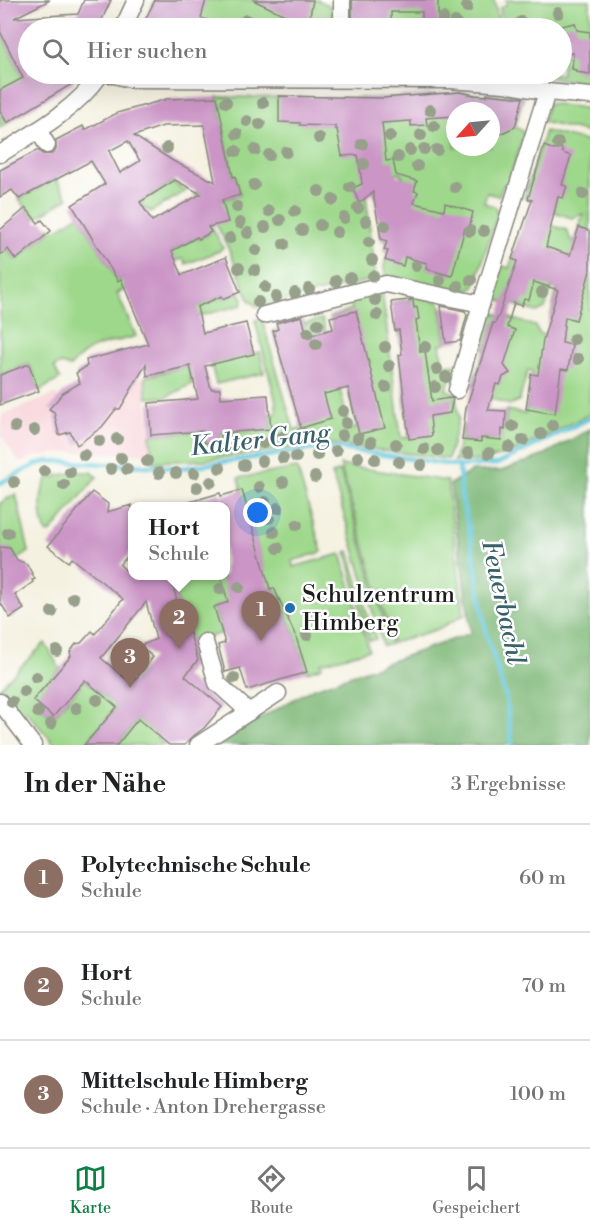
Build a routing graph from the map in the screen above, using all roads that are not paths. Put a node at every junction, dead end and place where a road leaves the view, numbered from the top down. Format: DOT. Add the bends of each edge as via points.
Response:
graph roads {
  1 [pos="136,0"];
  2 [pos="342,0"];
  3 [pos="128,18"];
  4 [pos="342,18"];
  5 [pos="93,84"];
  6 [pos="504,84"];
  7 [pos="547,92"];
  8 [pos="590,96"];
  9 [pos="38,130"];
  10 [pos="47,145"];
  11 [pos="0,154"];
  12 [pos="481,304"];
  13 [pos="264,315"];
  14 [pos="457,390"];
  15 [pos="206,642"];
  16 [pos="278,693"];
  17 [pos="0,702"];
  18 [pos="249,712"];
  19 [pos="33,745"];
  20 [pos="198,745"];
  1 -- 3 [label="street"];
  2 -- 4 [label="street"];
  5 -- 9 [label="street" via="72,106"];
  6 -- 7 [label="street"];
  7 -- 8 [label="street"];
  7 -- 12 [label="street"];
  9 -- 10 [label="street"];
  9 -- 11 [label="street"];
  12 -- 13 [label="street" via="386,284"];
  12 -- 14 [label="street"];
  15 -- 18 [label="street" via="218,683"];
  16 -- 18 [label="street"];
  17 -- 19 [label="street"];
  18 -- 20 [label="street"];
}
